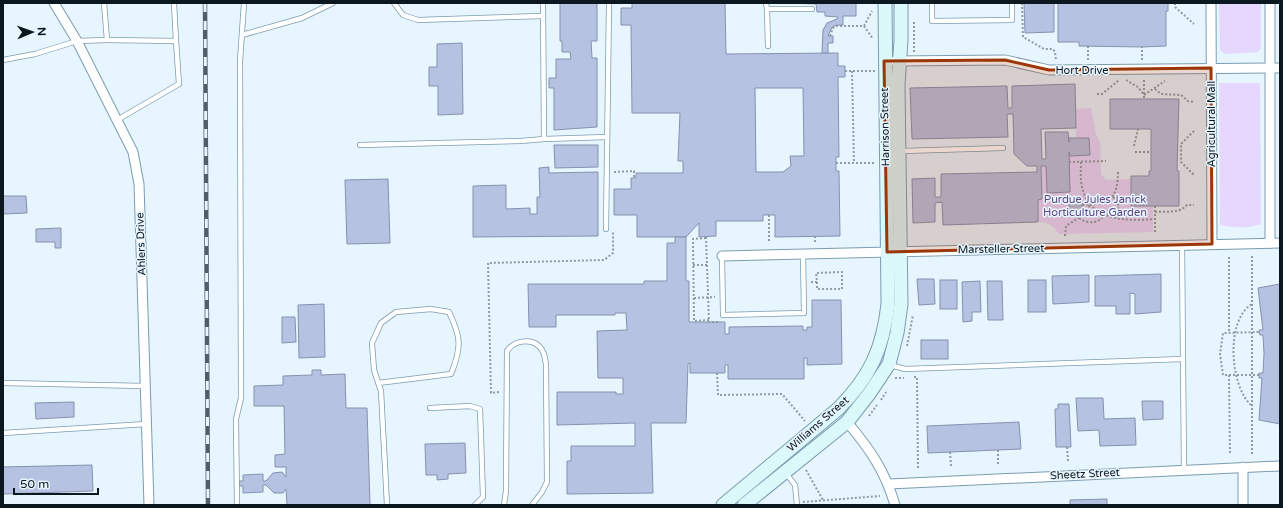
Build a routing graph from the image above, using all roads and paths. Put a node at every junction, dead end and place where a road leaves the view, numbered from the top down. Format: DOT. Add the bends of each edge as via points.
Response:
graph roads {
  1 [pos="54,3"];
  2 [pos="104,3"];
  3 [pos="174,3"];
  4 [pos="244,3"];
  5 [pos="248,3"];
  6 [pos="334,3"];
  7 [pos="394,3"];
  8 [pos="543,3"];
  9 [pos="609,3"];
  10 [pos="766,3"];
  11 [pos="884,3"];
  12 [pos="901,3"];
  13 [pos="932,3"];
  14 [pos="1012,3"];
  15 [pos="1022,3"];
  16 [pos="1175,3"];
  17 [pos="1211,3"];
  18 [pos="1270,3"];
  19 [pos="766,9"];
  20 [pos="812,9"];
  21 [pos="873,10"];
  22 [pos="244,12"];
  23 [pos="543,16"];
  24 [pos="1194,24"];
  25 [pos="864,26"];
  26 [pos="242,36"];
  27 [pos="830,36"];
  28 [pos="107,40"];
  29 [pos="876,40"];
  30 [pos="77,41"];
  31 [pos="176,41"];
  32 [pos="768,46"];
  33 [pos="1088,46"];
  34 [pos="1142,47"];
  35 [pos="1142,57"];
  36 [pos="3,60"];
  37 [pos="1062,60"];
  38 [pos="1080,60"];
  39 [pos="900,61"];
  40 [pos="880,66"];
  41 [pos="1270,67"];
  42 [pos="1211,68"];
  43 [pos="1280,68"];
  44 [pos="845,71"];
  45 [pos="852,71"];
  46 [pos="1119,80"];
  47 [pos="1126,80"];
  48 [pos="1144,80"];
  49 [pos="1165,81"];
  50 [pos="1155,89"];
  51 [pos="1096,94"];
  52 [pos="1144,95"];
  53 [pos="1144,99"];
  54 [pos="1194,102"];
  55 [pos="117,120"];
  56 [pos="1138,129"];
  57 [pos="1194,131"];
  58 [pos="607,138"];
  59 [pos="544,139"];
  60 [pos="360,145"];
  61 [pos="1134,146"];
  62 [pos="1003,148"];
  63 [pos="899,151"];
  64 [pos="1135,152"];
  65 [pos="1151,152"];
  66 [pos="1177,152"];
  67 [pos="1181,152"];
  68 [pos="1106,161"];
  69 [pos="1069,162"];
  70 [pos="1081,162"];
  71 [pos="854,163"];
  72 [pos="877,163"];
  73 [pos="836,164"];
  74 [pos="1118,170"];
  75 [pos="1194,175"];
  76 [pos="634,178"];
  77 [pos="613,179"];
  78 [pos="1113,197"];
  79 [pos="1082,205"];
  80 [pos="1090,205"];
  81 [pos="1194,205"];
  82 [pos="1155,206"];
  83 [pos="1155,212"];
  84 [pos="769,215"];
  85 [pos="1105,215"];
  86 [pos="1079,218"];
  87 [pos="1117,219"];
  88 [pos="1155,219"];
  89 [pos="606,229"];
  90 [pos="613,231"];
  91 [pos="1155,234"];
  92 [pos="815,236"];
  93 [pos="1065,236"];
  94 [pos="769,241"];
  95 [pos="1270,243"];
  96 [pos="1280,243"];
  97 [pos="815,244"];
  98 [pos="1212,244"];
  99 [pos="1182,245"];
  100 [pos="894,252"];
  101 [pos="803,254"];
  102 [pos="722,256"];
  103 [pos="1252,256"];
  104 [pos="1229,257"];
  105 [pos="694,265"];
  106 [pos="707,265"];
  107 [pos="811,275"];
  108 [pos="811,282"];
  109 [pos="817,282"];
  110 [pos="811,290"];
  111 [pos="723,297"];
  112 [pos="694,298"];
  113 [pos="708,298"];
  114 [pos="1252,304"];
  115 [pos="709,320"];
  116 [pos="724,322"];
  117 [pos="1236,332"];
  118 [pos="1252,332"];
  119 [pos="1259,332"];
  120 [pos="1229,333"];
  121 [pos="1183,359"];
  122 [pos="888,364"];
  123 [pos="717,373"];
  124 [pos="1229,375"];
  125 [pos="1236,375"];
  126 [pos="1252,375"];
  127 [pos="1259,375"];
  128 [pos="916,377"];
  129 [pos="3,383"];
  130 [pos="378,383"];
  131 [pos="145,386"];
  132 [pos="505,392"];
  133 [pos="1252,406"];
  134 [pos="430,408"];
  135 [pos="806,421"];
  136 [pos="847,422"];
  137 [pos="146,424"];
  138 [pos="3,433"];
  139 [pos="1067,447"];
  140 [pos="998,450"];
  141 [pos="950,452"];
  142 [pos="1230,454"];
  143 [pos="1252,454"];
  144 [pos="1068,461"];
  145 [pos="998,464"];
  146 [pos="951,466"];
  147 [pos="1280,466"];
  148 [pos="1243,467"];
  149 [pos="918,468"];
  150 [pos="806,470"];
  151 [pos="1184,470"];
  152 [pos="785,472"];
  153 [pos="889,484"];
  154 [pos="880,496"];
  155 [pos="823,500"];
  156 [pos="797,504"];
  157 [pos="149,505"];
  158 [pos="237,505"];
  159 [pos="387,505"];
  160 [pos="475,505"];
  161 [pos="504,505"];
  162 [pos="532,505"];
  163 [pos="723,505"];
  164 [pos="744,505"];
  165 [pos="895,505"];
  166 [pos="1243,505"];
  1 -- 30 [label="street, Ahlers Drive"];
  2 -- 28 [label="lane"];
  3 -- 31 [label="lane"];
  4 -- 22 [label="lane"];
  5 -- 22 [label="lane"];
  6 -- 26 [label="lane" via="302,18"];
  7 -- 23 [label="lane" via="403,15 418,20"];
  8 -- 23 [label="lane"];
  9 -- 58 [label="lane"];
  10 -- 19 [label="lane"];
  11 -- 40 [label="main road, Harrison Street"];
  12 -- 39 [label="main road, Harrison Street"];
  13 -- 14 [label="lane" via="932,21 940,21 1012,20"];
  15 -- 37 [label="path" via="1023,37 1044,49 1053,49 1056,60"];
  16 -- 24 [label="path" via="1175,7"];
  17 -- 42 [label="street, Agricultural Mall"];
  18 -- 41 [label="street"];
  19 -- 20 [label="lane"];
  19 -- 32 [label="lane"];
  21 -- 25 [label="path"];
  22 -- 26 [label="lane"];
  23 -- 59 [label="lane"];
  25 -- 27 [label="path" via="837,26 833,28"];
  25 -- 29 [label="path"];
  26 -- 158 [label="lane" via="241,398 236,419"];
  28 -- 30 [label="lane"];
  28 -- 31 [label="lane"];
  30 -- 36 [label="lane" via="35,54"];
  30 -- 55 [label="street, Ahlers Drive"];
  31 -- 55 [label="lane" via="180,84"];
  33 -- 38 [label="path" via="1088,60"];
  34 -- 35 [label="path"];
  39 -- 40 [label="street, Hort Drive"];
  39 -- 42 [label="street, Hort Drive" via="1005,60 1049,70"];
  39 -- 63 [label="main road, Harrison Street"];
  40 -- 45 [label="path"];
  40 -- 100 [label="main road, Harrison Street"];
  41 -- 42 [label="street, Hort Drive"];
  41 -- 43 [label="street, Hort Drive"];
  41 -- 95 [label="street"];
  42 -- 98 [label="street, Agricultural Mall"];
  44 -- 45 [label="path"];
  45 -- 71 [label="path"];
  46 -- 51 [label="path" via="1102,94"];
  47 -- 52 [label="path" via="1138,87"];
  48 -- 52 [label="path"];
  49 -- 50 [label="path"];
  50 -- 52 [label="path"];
  50 -- 54 [label="path" via="1161,94 1181,95"];
  52 -- 53 [label="path"];
  55 -- 131 [label="street, Ahlers Drive" via="133,152 139,184"];
  56 -- 61 [label="path"];
  57 -- 67 [label="path" via="1181,144"];
  58 -- 59 [label="lane"];
  58 -- 89 [label="lane"];
  59 -- 60 [label="lane"];
  62 -- 63 [label="lane"];
  63 -- 100 [label="main road, Harrison Street"];
  64 -- 65 [label="path"];
  66 -- 67 [label="path"];
  67 -- 75 [label="path" via="1181,162"];
  68 -- 70 [label="path"];
  69 -- 70 [label="path"];
  70 -- 80 [label="path" via="1082,186"];
  71 -- 72 [label="path"];
  71 -- 73 [label="path"];
  74 -- 78 [label="path" via="1118,185"];
  76 -- 77 [label="path" via="634,171 613,172"];
  78 -- 80 [label="path" via="1103,204"];
  78 -- 87 [label="path" via="1119,208"];
  79 -- 80 [label="path"];
  80 -- 85 [label="path"];
  80 -- 86 [label="path"];
  81 -- 83 [label="path" via="1187,205 1175,211"];
  82 -- 83 [label="path"];
  83 -- 88 [label="path"];
  84 -- 94 [label="path"];
  85 -- 86 [label="path" via="1095,222"];
  85 -- 87 [label="path"];
  86 -- 93 [label="path" via="1066,226"];
  87 -- 88 [label="path"];
  88 -- 91 [label="path"];
  90 -- 132 [label="path" via="613,253 604,260 488,263 491,393"];
  92 -- 97 [label="path"];
  95 -- 96 [label="street, Marsteller Street"];
  95 -- 98 [label="street, Marsteller Street"];
  98 -- 99 [label="street, Marsteller Street"];
  99 -- 100 [label="street, Marsteller Street"];
  99 -- 121 [label="lane"];
  100 -- 101 [label="street, Marsteller Street"];
  100 -- 122 [label="main road, Williams Street" via="901,304 897,333"];
  100 -- 163 [label="main road, Williams Street" via="886,328 871,368 855,392"];
  101 -- 102 [label="street, Marsteller Street"];
  101 -- 111 [label="lane" via="804,313 723,315"];
  102 -- 111 [label="lane"];
  103 -- 114 [label="path"];
  104 -- 120 [label="path"];
  105 -- 106 [label="path"];
  105 -- 106 [label="path" via="693,239 706,237"];
  105 -- 112 [label="path"];
  106 -- 113 [label="path"];
  107 -- 108 [label="path"];
  108 -- 109 [label="path"];
  108 -- 110 [label="path"];
  109 -- 109 [label="path" via="816,273 842,272 842,289 817,289"];
  111 -- 113 [label="path"];
  112 -- 113 [label="path"];
  112 -- 115 [label="path" via="694,321"];
  113 -- 115 [label="path"];
  114 -- 117 [label="path" via="1246,308"];
  114 -- 118 [label="path"];
  115 -- 116 [label="path"];
  117 -- 118 [label="path"];
  117 -- 120 [label="path"];
  117 -- 125 [label="path" via="1233,354"];
  118 -- 119 [label="path"];
  118 -- 126 [label="path"];
  120 -- 124 [label="path" via="1223,333 1220,354 1223,375"];
  121 -- 122 [label="lane" via="905,369"];
  121 -- 151 [label="lane"];
  122 -- 136 [label="main road, Williams Street" via="870,394"];
  123 -- 135 [label="path" via="718,395 782,394"];
  124 -- 125 [label="path"];
  124 -- 142 [label="path"];
  125 -- 126 [label="path"];
  125 -- 133 [label="path"];
  126 -- 127 [label="path"];
  126 -- 133 [label="path"];
  128 -- 149 [label="path"];
  129 -- 131 [label="lane"];
  130 -- 130 [label="lane" via="374,370 372,343 381,323 396,312 431,309 449,312 458,331 459,356 451,374"];
  130 -- 159 [label="lane" via="384,425"];
  131 -- 137 [label="street, Ahlers Drive"];
  133 -- 143 [label="path"];
  134 -- 160 [label="lane" via="470,406 480,410 483,497"];
  136 -- 152 [label="main road, Williams Street"];
  136 -- 153 [label="street" via="869,448"];
  137 -- 138 [label="lane"];
  137 -- 157 [label="street, Ahlers Drive"];
  139 -- 144 [label="path"];
  140 -- 145 [label="path"];
  141 -- 146 [label="path"];
  147 -- 148 [label="street, Sheetz Street"];
  148 -- 151 [label="street, Sheetz Street"];
  148 -- 166 [label="street"];
  150 -- 155 [label="path"];
  151 -- 153 [label="street, Sheetz Street"];
  152 -- 156 [label="lane" via="795,485"];
  152 -- 164 [label="main road, Williams Street"];
  153 -- 165 [label="street"];
  154 -- 155 [label="path"];
  155 -- 156 [label="path"];
  161 -- 162 [label="lane" via="507,351 511,345 530,341 537,344 543,352 546,364 547,482"];
}
